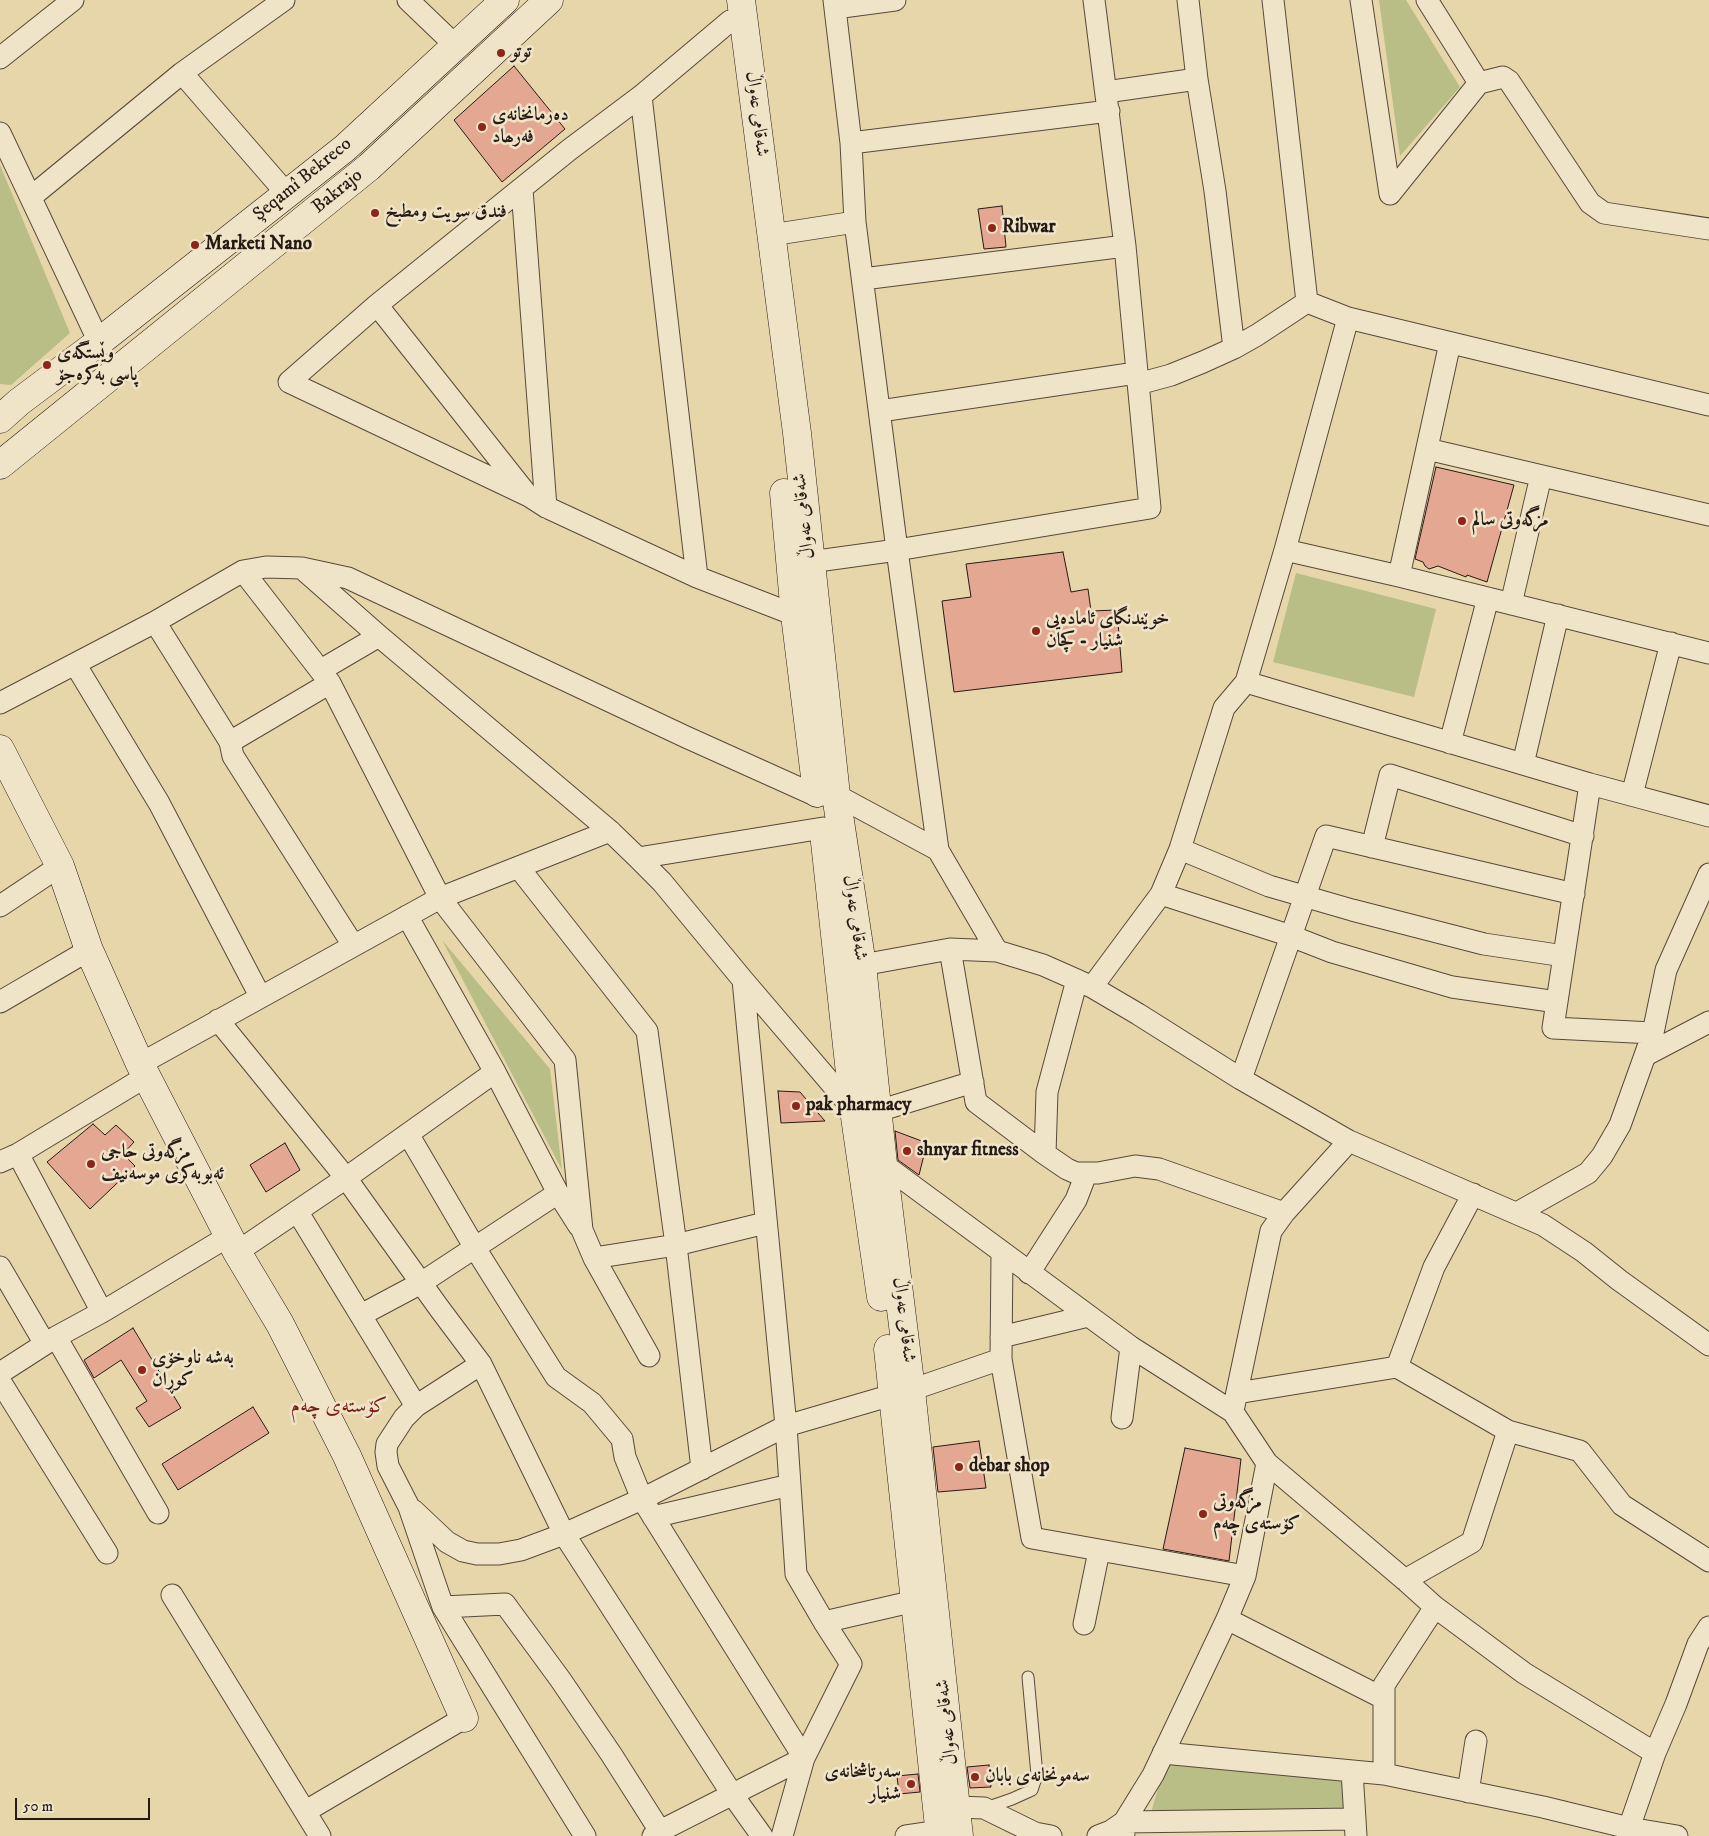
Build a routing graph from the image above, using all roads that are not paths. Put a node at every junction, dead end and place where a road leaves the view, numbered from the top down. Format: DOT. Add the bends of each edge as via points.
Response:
graph roads {
  1 [pos="73,0"];
  2 [pos="284,0"];
  3 [pos="408,0"];
  4 [pos="505,0"];
  5 [pos="550,0"];
  6 [pos="895,0"];
  7 [pos="1094,0"];
  8 [pos="1188,0"];
  9 [pos="1273,0"];
  10 [pos="1361,0"];
  11 [pos="1427,0"];
  12 [pos="835,4"];
  13 [pos="733,7"];
  14 [pos="456,46"];
  15 [pos="0,58"];
  16 [pos="182,73"];
  17 [pos="1196,79"];
  18 [pos="1479,83"];
  19 [pos="641,96"];
  20 [pos="1107,102"];
  21 [pos="0,133"];
  22 [pos="851,143"];
  23 [pos="522,190"];
  24 [pos="287,194"];
  25 [pos="31,197"];
  26 [pos="855,222"];
  27 [pos="1709,229"];
  28 [pos="771,235"];
  29 [pos="1125,246"];
  30 [pos="863,279"];
  31 [pos="1307,302"];
  32 [pos="377,305"];
  33 [pos="1348,318"];
  34 [pos="99,342"];
  35 [pos="1450,343"];
  36 [pos="1234,348"];
  37 [pos="1137,378"];
  38 [pos="1709,405"];
  39 [pos="6,407"];
  40 [pos="880,411"];
  41 [pos="1427,449"];
  42 [pos="0,465"];
  43 [pos="1540,476"];
  44 [pos="529,496"];
  45 [pos="546,507"];
  46 [pos="1709,515"];
  47 [pos="897,550"];
  48 [pos="1285,550"];
  49 [pos="810,562"];
  50 [pos="302,568"];
  51 [pos="242,571"];
  52 [pos="1399,576"];
  53 [pos="698,577"];
  54 [pos="1488,598"];
  55 [pos="1511,604"];
  56 [pos="795,615"];
  57 [pos="1558,615"];
  58 [pos="155,622"];
  59 [pos="378,636"];
  60 [pos="1671,643"];
  61 [pos="1709,653"];
  62 [pos="75,664"];
  63 [pos="325,676"];
  64 [pos="1246,682"];
  65 [pos="0,703"];
  66 [pos="230,742"];
  67 [pos="1450,743"];
  68 [pos="0,749"];
  69 [pos="1523,764"];
  70 [pos="1590,784"];
  71 [pos="1632,795"];
  72 [pos="827,796"];
  73 [pos="1709,816"];
  74 [pos="823,828"];
  75 [pos="610,831"];
  76 [pos="1582,836"];
  77 [pos="1372,846"];
  78 [pos="1180,849"];
  79 [pos="938,850"];
  80 [pos="638,858"];
  81 [pos="60,866"];
  82 [pos="519,868"];
  83 [pos="1709,874"];
  84 [pos="1161,894"];
  85 [pos="1574,894"];
  86 [pos="1305,896"];
  87 [pos="440,898"];
  88 [pos="1,904"];
  89 [pos="407,916"];
  90 [pos="1291,936"];
  91 [pos="353,946"];
  92 [pos="950,949"];
  93 [pos="89,950"];
  94 [pos="997,950"];
  95 [pos="1564,956"];
  96 [pos="862,965"];
  97 [pos="743,980"];
  98 [pos="1084,984"];
  99 [pos="260,996"];
  100 [pos="0,1002"];
  101 [pos="1557,1002"];
  102 [pos="218,1020"];
  103 [pos="1709,1022"];
  104 [pos="1653,1034"];
  105 [pos="1646,1055"];
  106 [pos="143,1070"];
  107 [pos="496,1072"];
  108 [pos="1241,1078"];
  109 [pos="973,1082"];
  110 [pos="866,1111"];
  111 [pos="408,1134"];
  112 [pos="1349,1142"];
  113 [pos="1045,1154"];
  114 [pos="9,1158"];
  115 [pos="872,1158"];
  116 [pos="1086,1174"];
  117 [pos="346,1178"];
  118 [pos="558,1193"];
  119 [pos="1473,1194"];
  120 [pos="297,1211"];
  121 [pos="1284,1213"];
  122 [pos="1517,1213"];
  123 [pos="765,1223"];
  124 [pos="582,1230"];
  125 [pos="233,1244"];
  126 [pos="676,1245"];
  127 [pos="475,1248"];
  128 [pos="1002,1252"];
  129 [pos="594,1258"];
  130 [pos="0,1267"];
  131 [pos="1029,1272"];
  132 [pos="421,1283"];
  133 [pos="102,1312"];
  134 [pos="361,1315"];
  135 [pos="1088,1316"];
  136 [pos="1001,1337"];
  137 [pos="50,1341"];
  138 [pos="1709,1345"];
  139 [pos="1131,1347"];
  140 [pos="649,1356"];
  141 [pos="1001,1360"];
  142 [pos="480,1364"];
  143 [pos="1397,1367"];
  144 [pos="0,1373"];
  145 [pos="0,1381"];
  146 [pos="902,1392"];
  147 [pos="1235,1402"];
  148 [pos="416,1406"];
  149 [pos="1122,1418"];
  150 [pos="786,1426"];
  151 [pos="1508,1431"];
  152 [pos="1266,1463"];
  153 [pos="702,1470"];
  154 [pos="790,1486"];
  155 [pos="410,1507"];
  156 [pos="647,1508"];
  157 [pos="158,1513"];
  158 [pos="564,1534"];
  159 [pos="1098,1551"];
  160 [pos="107,1553"];
  161 [pos="1709,1561"];
  162 [pos="1245,1576"];
  163 [pos="1405,1580"];
  164 [pos="172,1595"];
  165 [pos="915,1601"];
  166 [pos="443,1607"];
  167 [pos="1435,1607"];
  168 [pos="1227,1619"];
  169 [pos="824,1622"];
  170 [pos="1084,1624"];
  171 [pos="1709,1627"];
  172 [pos="1028,1677"];
  173 [pos="1384,1698"];
  174 [pos="464,1718"];
  175 [pos="1476,1741"];
  176 [pos="1163,1753"];
  177 [pos="1655,1753"];
  178 [pos="804,1758"];
  179 [pos="1352,1771"];
  180 [pos="1384,1774"];
  181 [pos="1468,1792"];
  182 [pos="732,1794"];
  183 [pos="957,1807"];
  184 [pos="984,1808"];
  185 [pos="306,1811"];
  186 [pos="1355,1828"];
  187 [pos="1124,1829"];
  188 [pos="1617,1829"];
  189 [pos="656,1833"];
  190 [pos="946,1834"];
  191 [pos="320,1836"];
  192 [pos="585,1836"];
  193 [pos="762,1836"];
  194 [pos="782,1836"];
  195 [pos="906,1836"];
  196 [pos="1051,1836"];
  197 [pos="1098,1836"];
  198 [pos="1677,1836"];
  1 -- 15 [label="street"];
  2 -- 16 [label="street"];
  3 -- 14 [label="street"];
  4 -- 14 [label="main road, Şeqamî Bekreco"];
  5 -- 42 [label="main road, Bakrajo" via="369,167"];
  6 -- 12 [label="street"];
  7 -- 20 [label="street"];
  8 -- 17 [label="street"];
  9 -- 31 [label="street"];
  10 -- 18 [label="street" via="1390,194"];
  11 -- 18 [label="street"];
  12 -- 22 [label="street"];
  13 -- 19 [label="street"];
  13 -- 28 [label="main road, شەقامی عەواڵ"];
  13 -- 56 [label="main road, شەقامی عەواڵ"];
  14 -- 24 [label="main road, Şeqamî Bekreco" via="345,148"];
  16 -- 24 [label="street"];
  16 -- 25 [label="street"];
  17 -- 20 [label="street"];
  17 -- 36 [label="street" via="1215,191"];
  18 -- 27 [label="street" via="1503,77 1509,81 1590,203 1604,214"];
  19 -- 23 [label="street"];
  19 -- 53 [label="street"];
  20 -- 22 [label="street"];
  20 -- 29 [label="street"];
  21 -- 25 [label="street"];
  22 -- 26 [label="street"];
  23 -- 32 [label="street"];
  23 -- 45 [label="street"];
  24 -- 34 [label="main road, Şeqamî Bekreco"];
  25 -- 34 [label="street"];
  26 -- 28 [label="street"];
  26 -- 30 [label="street"];
  28 -- 49 [label="main road, شەقامی عەواڵ"];
  29 -- 30 [label="street"];
  29 -- 37 [label="street"];
  30 -- 40 [label="street"];
  31 -- 33 [label="street"];
  31 -- 36 [label="street"];
  32 -- 44 [label="street"];
  32 -- 44 [label="street" via="289,382"];
  33 -- 35 [label="street"];
  33 -- 48 [label="street"];
  34 -- 39 [label="main road, Şeqamî Bekreco"];
  35 -- 38 [label="street"];
  35 -- 41 [label="street"];
  36 -- 37 [label="street" via="1187,368"];
  37 -- 40 [label="street"];
  37 -- 47 [label="street" via="1150,508"];
  40 -- 47 [label="street"];
  41 -- 43 [label="street"];
  41 -- 52 [label="street"];
  43 -- 46 [label="street"];
  43 -- 55 [label="street"];
  44 -- 45 [label="street"];
  45 -- 53 [label="street"];
  47 -- 49 [label="street"];
  47 -- 79 [label="street"];
  48 -- 52 [label="street"];
  48 -- 64 [label="street"];
  49 -- 72 [label="main road, شەقامی عەواڵ"];
  50 -- 51 [label="street" via="266,567"];
  50 -- 59 [label="street"];
  50 -- 72 [label="street" via="348,578 686,737"];
  51 -- 58 [label="street"];
  51 -- 63 [label="street"];
  52 -- 54 [label="street"];
  53 -- 56 [label="street"];
  54 -- 55 [label="street"];
  54 -- 67 [label="street"];
  55 -- 57 [label="street"];
  56 -- 72 [label="main road, شەقامی عەواڵ"];
  57 -- 60 [label="street"];
  57 -- 69 [label="street"];
  58 -- 62 [label="street"];
  58 -- 66 [label="street"];
  59 -- 63 [label="street"];
  59 -- 75 [label="street"];
  60 -- 61 [label="street"];
  60 -- 71 [label="street"];
  62 -- 65 [label="street"];
  62 -- 99 [label="street" via="158,803"];
  63 -- 66 [label="street"];
  63 -- 87 [label="street"];
  64 -- 67 [label="street"];
  64 -- 78 [label="street" via="1224,708"];
  66 -- 91 [label="street" via="234,756"];
  67 -- 69 [label="street"];
  68 -- 81 [label="main road"];
  69 -- 70 [label="street"];
  70 -- 71 [label="street"];
  70 -- 76 [label="street"];
  71 -- 73 [label="street"];
  72 -- 74 [label="main road, شەقامی عەواڵ"];
  72 -- 79 [label="street"];
  72 -- 96 [label="main road, شەقامی عەواڵ"];
  74 -- 80 [label="street"];
  74 -- 110 [label="main road, شەقامی عەواڵ"];
  75 -- 80 [label="street"];
  75 -- 82 [label="street"];
  76 -- 77 [label="street" via="1390,775"];
  76 -- 85 [label="street"];
  77 -- 85 [label="street"];
  77 -- 86 [label="street" via="1326,836"];
  78 -- 84 [label="street"];
  78 -- 86 [label="street" via="1269,886"];
  79 -- 94 [label="street"];
  80 -- 97 [label="street" via="662,882"];
  81 -- 88 [label="street"];
  81 -- 93 [label="main road"];
  82 -- 87 [label="street"];
  82 -- 126 [label="street" via="647,1031"];
  83 -- 104 [label="street" via="1666,970"];
  84 -- 90 [label="street"];
  84 -- 98 [label="street"];
  85 -- 95 [label="street"];
  86 -- 90 [label="street"];
  86 -- 95 [label="street" via="1484,944"];
  87 -- 89 [label="street"];
  87 -- 124 [label="street" via="565,1060"];
  89 -- 91 [label="street"];
  89 -- 107 [label="street"];
  90 -- 101 [label="street" via="1332,952 1452,987"];
  90 -- 108 [label="street"];
  91 -- 99 [label="street"];
  92 -- 94 [label="street"];
  92 -- 96 [label="street"];
  92 -- 109 [label="street"];
  93 -- 100 [label="street"];
  93 -- 106 [label="main road"];
  94 -- 98 [label="street" via="1043,965"];
  95 -- 101 [label="street"];
  96 -- 110 [label="main road, شەقامی عەواڵ"];
  97 -- 110 [label="street"];
  97 -- 123 [label="street"];
  98 -- 108 [label="street"];
  98 -- 113 [label="street" via="1047,1092"];
  99 -- 102 [label="street"];
  101 -- 104 [label="street" via="1553,1028"];
  102 -- 106 [label="street"];
  102 -- 117 [label="street"];
  103 -- 105 [label="street"];
  104 -- 105 [label="street"];
  105 -- 122 [label="street" via="1620,1125 1602,1156 1588,1173"];
  106 -- 114 [label="street"];
  106 -- 125 [label="main road"];
  107 -- 111 [label="street"];
  107 -- 118 [label="street"];
  108 -- 112 [label="street"];
  109 -- 110 [label="street"];
  109 -- 113 [label="street" via="976,1102"];
  110 -- 115 [label="main road, شەقامی عەواڵ"];
  111 -- 117 [label="street"];
  111 -- 127 [label="street"];
  112 -- 119 [label="street"];
  112 -- 121 [label="street"];
  113 -- 116 [label="street" via="1067,1169"];
  114 -- 133 [label="street"];
  115 -- 128 [label="street"];
  115 -- 146 [label="main road, شەقامی عەواڵ"];
  116 -- 121 [label="street" via="1135,1166 1159,1169"];
  116 -- 131 [label="street" via="1076,1200"];
  117 -- 120 [label="street"];
  117 -- 132 [label="street"];
  118 -- 124 [label="street"];
  118 -- 127 [label="street"];
  119 -- 122 [label="street"];
  119 -- 143 [label="street" via="1434,1267"];
  120 -- 125 [label="street"];
  120 -- 134 [label="street"];
  121 -- 147 [label="street" via="1271,1232"];
  122 -- 138 [label="street" via="1562,1237"];
  123 -- 126 [label="street"];
  123 -- 150 [label="street"];
  124 -- 129 [label="street"];
  125 -- 133 [label="street"];
  125 -- 174 [label="main road" via="280,1324 347,1456"];
  126 -- 129 [label="street"];
  126 -- 153 [label="street"];
  127 -- 132 [label="street"];
  127 -- 156 [label="street" via="556,1377 592,1403 622,1440 624,1457"];
  128 -- 131 [label="street"];
  128 -- 136 [label="street"];
  129 -- 140 [label="street"];
  130 -- 137 [label="street"];
  131 -- 135 [label="street"];
  132 -- 134 [label="street"];
  132 -- 142 [label="street"];
  133 -- 137 [label="street"];
  134 -- 148 [label="street"];
  135 -- 136 [label="street"];
  135 -- 139 [label="street"];
  136 -- 141 [label="street"];
  137 -- 144 [label="street"];
  137 -- 157 [label="street"];
  139 -- 147 [label="street"];
  139 -- 149 [label="street"];
  141 -- 146 [label="street"];
  141 -- 159 [label="street" via="1032,1538"];
  142 -- 148 [label="street"];
  142 -- 158 [label="street"];
  143 -- 147 [label="street"];
  143 -- 151 [label="street"];
  145 -- 160 [label="street"];
  146 -- 150 [label="street"];
  146 -- 165 [label="main road, شەقامی عەواڵ"];
  146 -- 183 [label="main road, شەقامی عەواڵ"];
  147 -- 152 [label="street"];
  148 -- 155 [label="street" via="394,1432 386,1452 388,1466"];
  150 -- 153 [label="street"];
  150 -- 154 [label="street"];
  151 -- 161 [label="street" via="1580,1451 1622,1505"];
  151 -- 163 [label="street" via="1472,1542"];
  152 -- 162 [label="street"];
  152 -- 163 [label="street"];
  153 -- 156 [label="street"];
  154 -- 156 [label="street"];
  154 -- 169 [label="street" via="796,1574"];
  155 -- 158 [label="street" via="447,1542 477,1554 521,1550"];
  155 -- 166 [label="street"];
  156 -- 158 [label="street"];
  156 -- 178 [label="street"];
  158 -- 182 [label="street"];
  159 -- 162 [label="street"];
  159 -- 170 [label="street"];
  162 -- 168 [label="street"];
  163 -- 167 [label="street"];
  164 -- 185 [label="street"];
  165 -- 169 [label="street"];
  165 -- 190 [label="main road, شەقامی عەواڵ"];
  166 -- 189 [label="street" via="505,1604 611,1754"];
  166 -- 192 [label="street"];
  167 -- 173 [label="street" via="1384,1685"];
  167 -- 177 [label="street" via="1524,1673"];
  168 -- 173 [label="street"];
  168 -- 176 [label="street"];
  169 -- 178 [label="street" via="851,1664"];
  171 -- 177 [label="street" via="1698,1644"];
  172 -- 184 [label="lane" via="1037,1775 1032,1790"];
  173 -- 180 [label="street"];
  174 -- 185 [label="street"];
  175 -- 181 [label="street"];
  176 -- 179 [label="street"];
  176 -- 187 [label="street"];
  177 -- 188 [label="street"];
  178 -- 182 [label="street"];
  178 -- 194 [label="street"];
  179 -- 180 [label="street"];
  179 -- 186 [label="street"];
  180 -- 181 [label="street"];
  181 -- 188 [label="street"];
  182 -- 189 [label="street"];
  182 -- 193 [label="street"];
  183 -- 184 [label="street"];
  183 -- 190 [label="main road, شەقامی عەواڵ"];
  184 -- 196 [label="street" via="1034,1832"];
  185 -- 191 [label="street"];
  186 -- 187 [label="street"];
  187 -- 197 [label="street"];
  188 -- 198 [label="street"];
  190 -- 195 [label="street"];
}
